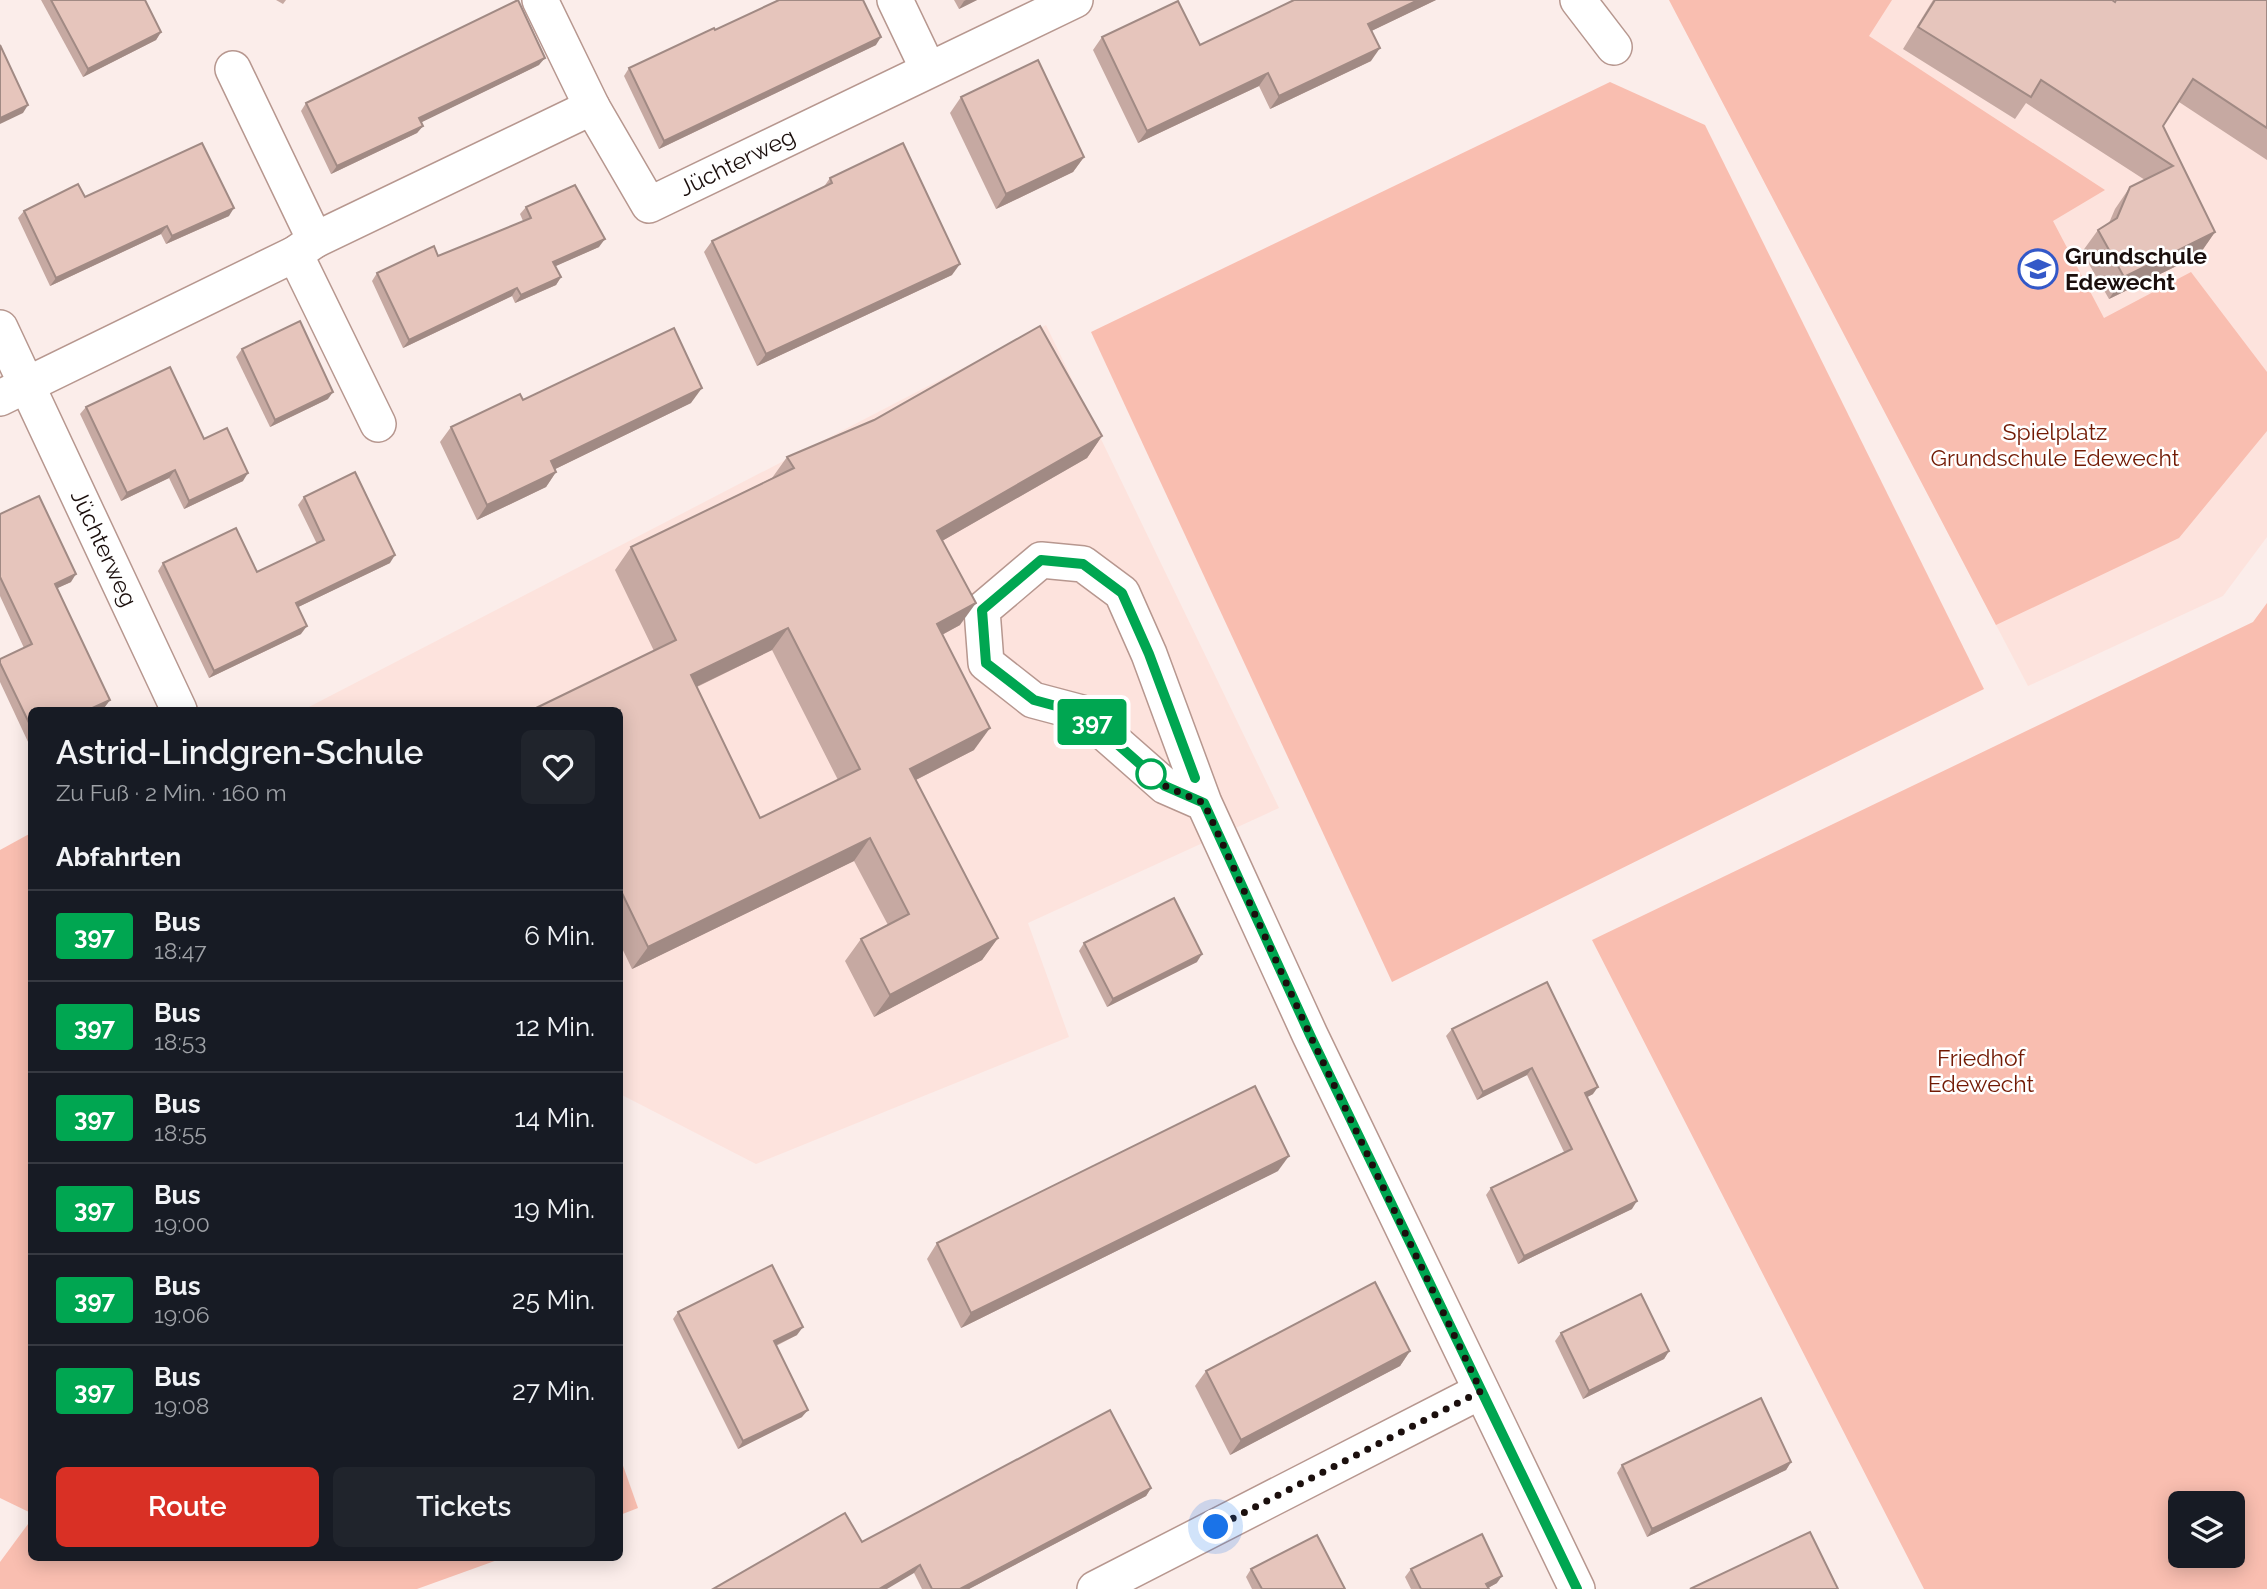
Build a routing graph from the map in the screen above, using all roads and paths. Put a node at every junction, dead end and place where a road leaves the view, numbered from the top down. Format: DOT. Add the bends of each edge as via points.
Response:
graph roads {
  1 [pos="540,0"];
  2 [pos="895,0"];
  3 [pos="1075,0"];
  4 [pos="1578,0"];
  5 [pos="1614,47"];
  6 [pos="233,69"];
  7 [pos="928,69"];
  8 [pos="592,107"];
  9 [pos="305,247"];
  10 [pos="0,328"];
  11 [pos="14,391"];
  12 [pos="378,424"];
  13 [pos="177,707"];
  14 [pos="1204,803"];
  15 [pos="1481,1391"];
  16 [pos="1095,1589"];
  17 [pos="1577,1589"];
  1 -- 8 [label="street, Jüchterweg"];
  2 -- 7 [label="street"];
  3 -- 7 [label="street, Jüchterweg"];
  4 -- 5 [label="street"];
  6 -- 9 [label="street"];
  7 -- 8 [label="street, Jüchterweg" via="649,205"];
  8 -- 9 [label="street"];
  9 -- 11 [label="street"];
  9 -- 12 [label="street"];
  10 -- 11 [label="street, Jüchterweg"];
  11 -- 13 [label="street, Jüchterweg"];
  14 -- 14 [label="street" via="1122,593 1083,564 1041,560 982,610 986,663 1034,700 1082,713 1165,786"];
  14 -- 15 [label="street"];
  15 -- 16 [label="street"];
  15 -- 17 [label="street"];
}
